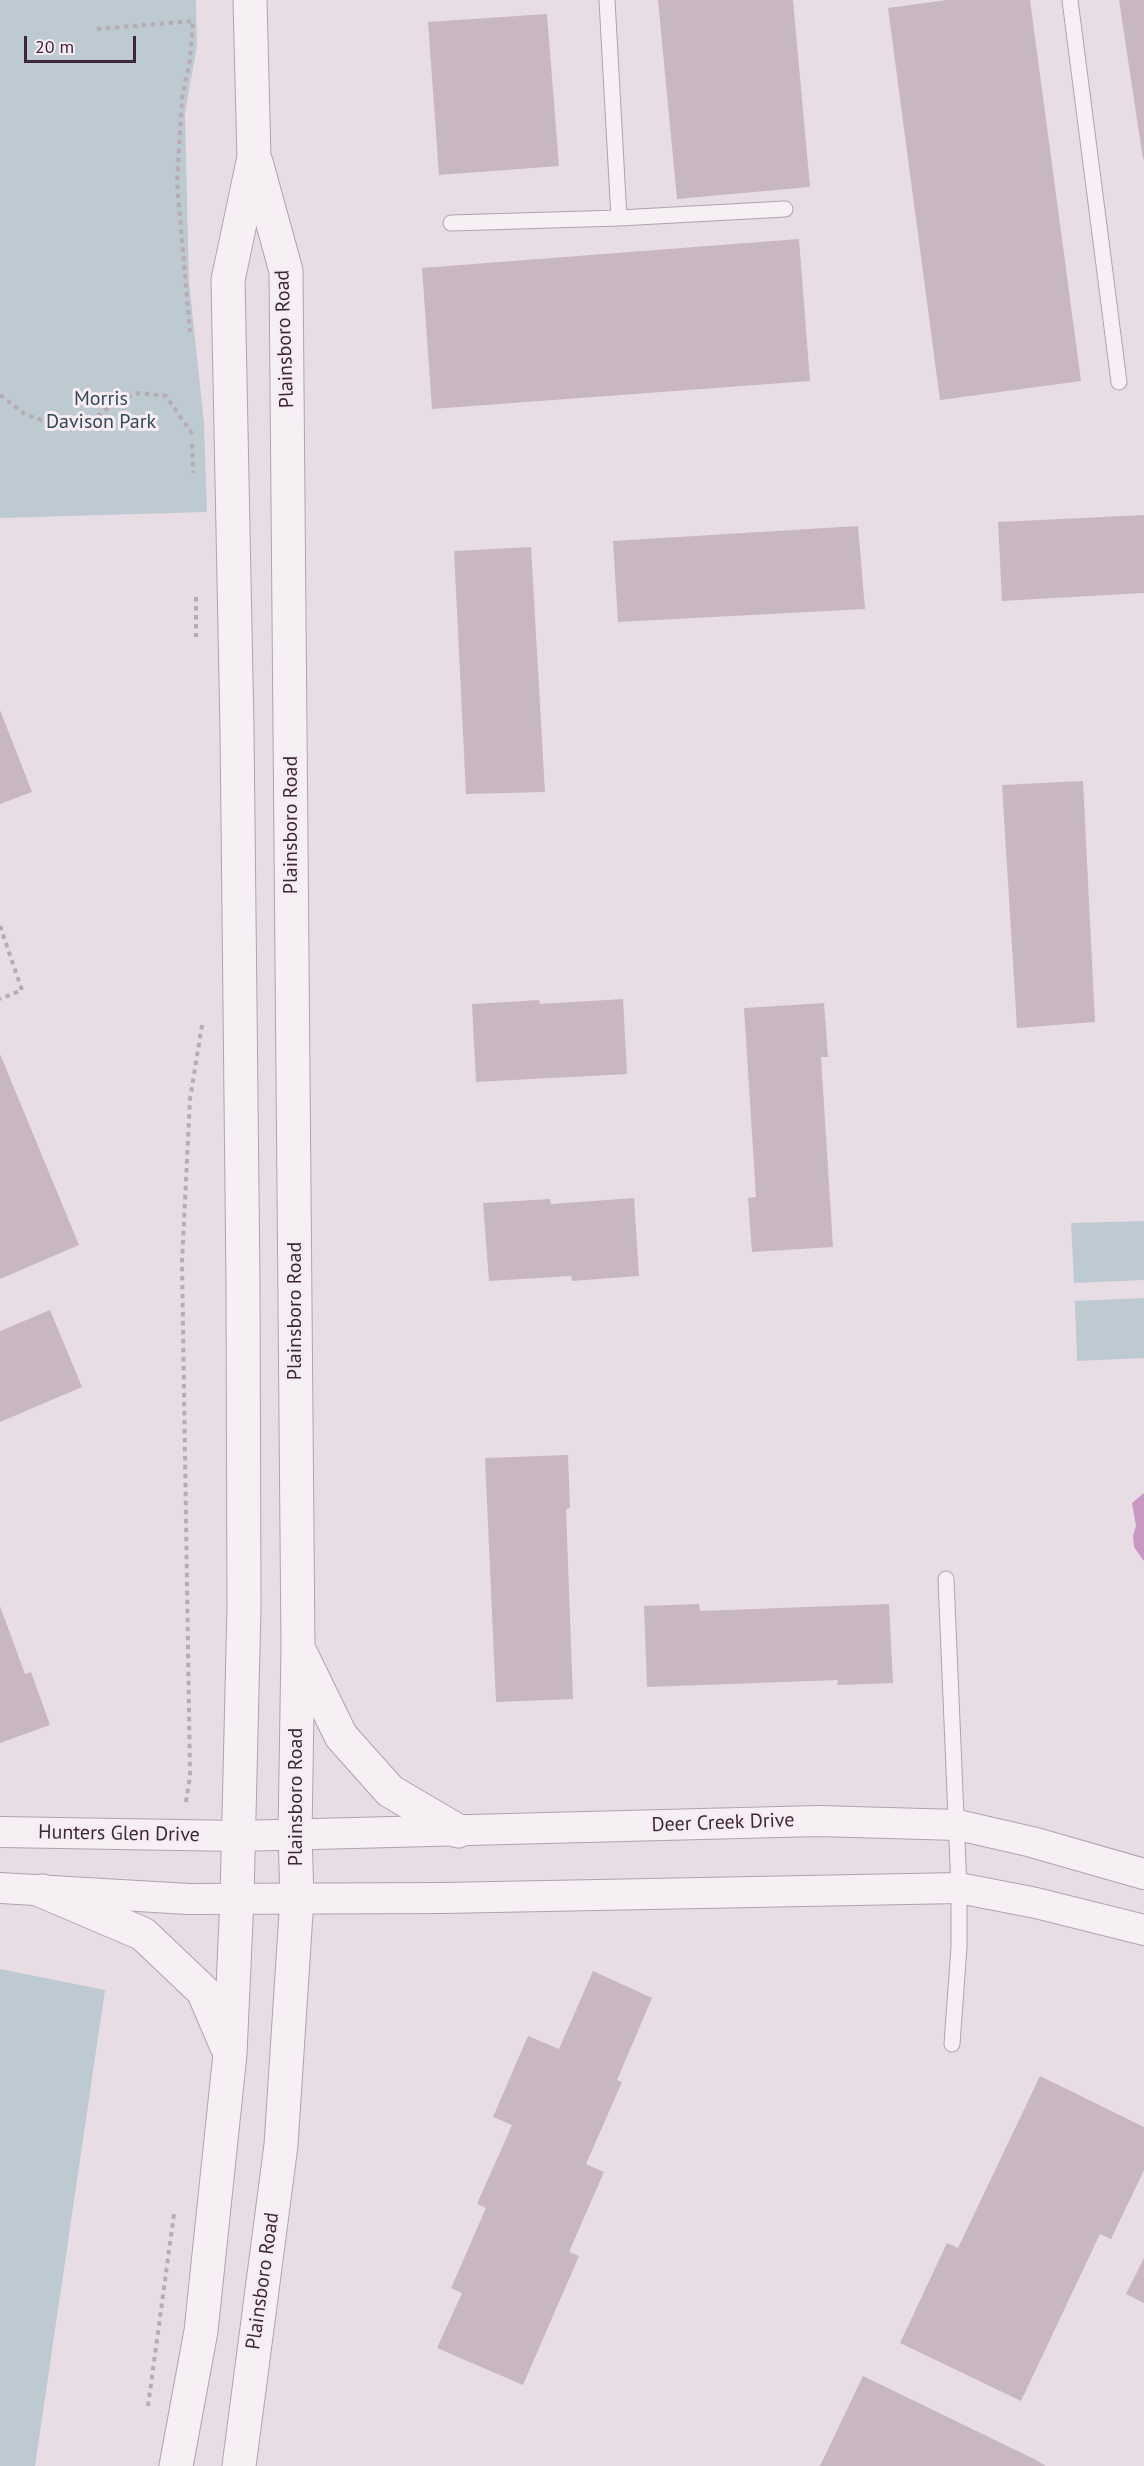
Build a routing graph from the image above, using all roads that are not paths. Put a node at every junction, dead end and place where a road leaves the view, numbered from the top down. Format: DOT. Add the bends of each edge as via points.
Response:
graph roads {
  1 [pos="250,0"];
  2 [pos="607,0"];
  3 [pos="1070,0"];
  4 [pos="254,157"];
  5 [pos="785,209"];
  6 [pos="619,218"];
  7 [pos="451,222"];
  8 [pos="1119,382"];
  9 [pos="946,1579"];
  10 [pos="298,1646"];
  11 [pos="958,1824"];
  12 [pos="0,1832"];
  13 [pos="458,1832"];
  14 [pos="295,1835"];
  15 [pos="237,1836"];
  16 [pos="1144,1874"];
  17 [pos="0,1888"];
  18 [pos="959,1888"];
  19 [pos="42,1891"];
  20 [pos="237,1898"];
  21 [pos="297,1898"];
  22 [pos="1144,1930"];
  23 [pos="952,2044"];
  24 [pos="230,2054"];
  25 [pos="176,2466"];
  26 [pos="239,2466"];
  1 -- 4 [label="street, Plainsboro Road"];
  2 -- 6 [label="lane"];
  3 -- 8 [label="lane"];
  4 -- 10 [label="street, Plainsboro Road" via="286,271"];
  4 -- 15 [label="street, Plainsboro Road" via="228,280 243,1284 244,1608"];
  5 -- 6 [label="lane"];
  6 -- 7 [label="lane"];
  9 -- 11 [label="lane"];
  10 -- 13 [label="street" via="341,1736 390,1791"];
  10 -- 14 [label="street, Plainsboro Road"];
  11 -- 13 [label="street, Deer Creek Drive" via="818,1821"];
  11 -- 16 [label="street, Deer Creek Drive"];
  11 -- 18 [label="lane"];
  12 -- 15 [label="street, Hunters Glen Drive"];
  13 -- 14 [label="street, Deer Creek Drive"];
  14 -- 15 [label="street, Hunters Glen Drive"];
  14 -- 21 [label="street, Plainsboro Road"];
  15 -- 20 [label="street, Plainsboro Road"];
  17 -- 19 [label="street"];
  18 -- 21 [label="street"];
  18 -- 22 [label="street"];
  18 -- 23 [label="lane"];
  19 -- 20 [label="street"];
  19 -- 24 [label="street" via="143,1934 203,1991"];
  20 -- 21 [label="street"];
  20 -- 24 [label="street, Plainsboro Road"];
  21 -- 26 [label="street, Plainsboro Road" via="281,2145"];
  24 -- 25 [label="street, Plainsboro Road" via="201,2331"];
}
